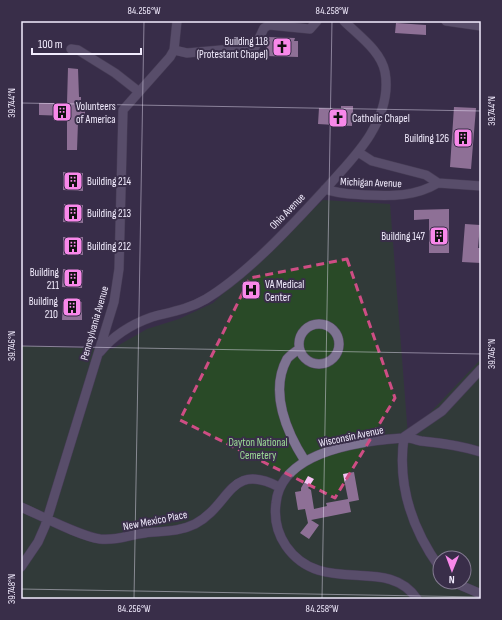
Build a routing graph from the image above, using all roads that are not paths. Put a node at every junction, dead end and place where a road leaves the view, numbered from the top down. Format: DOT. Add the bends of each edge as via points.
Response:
graph roads {
  1 [pos="177,21"];
  2 [pos="318,21"];
  3 [pos="344,21"];
  4 [pos="446,21"];
  5 [pos="481,26"];
  6 [pos="71,49"];
  7 [pos="174,50"];
  8 [pos="138,91"];
  9 [pos="358,152"];
  10 [pos="438,183"];
  11 [pos="481,186"];
  12 [pos="325,189"];
  13 [pos="299,349"];
  14 [pos="97,357"];
  15 [pos="481,369"];
  16 [pos="404,438"];
  17 [pos="481,452"];
  18 [pos="305,461"];
  19 [pos="279,487"];
  20 [pos="21,507"];
  21 [pos="47,518"];
  22 [pos="432,557"];
  23 [pos="21,567"];
  24 [pos="472,590"];
  25 [pos="481,594"];
  26 [pos="417,599"];
  1 -- 7 [label="street"];
  2 -- 7 [label="street" via="310,29 269,25 264,28 255,47 187,53"];
  3 -- 9 [label="street, Ohio Avenue" via="374,50 385,73 384,105 372,131"];
  4 -- 5 [label="street"];
  6 -- 8 [label="street" via="78,50 115,73"];
  7 -- 8 [label="street, Pennsylvania Avenue"];
  8 -- 14 [label="street, Pennsylvania Avenue" via="122,110 118,280"];
  9 -- 10 [label="street, Michigan Avenue" via="372,161 426,175"];
  9 -- 12 [label="street, Ohio Avenue"];
  10 -- 11 [label="street, Michigan Avenue"];
  10 -- 12 [label="street, Michigan Avenue" via="412,194 392,196 344,194"];
  12 -- 14 [label="street, Ohio Avenue" via="286,231 212,296 190,307 136,324 110,342"];
  13 -- 13 [label="street" via="298,342 303,331 313,325 328,326 338,339 339,349 334,358 321,365 307,361"];
  13 -- 18 [label="street" via="288,358 285,365 281,395 284,420"];
  14 -- 21 [label="street, Pennsylvania Avenue"];
  15 -- 16 [label="street" via="442,411"];
  16 -- 17 [label="street, Wisconsin Avenue" via="454,445"];
  16 -- 18 [label="street, Wisconsin Avenue" via="331,451"];
  16 -- 22 [label="street" via="403,477 408,506"];
  18 -- 19 [label="street, Wisconsin Avenue" via="292,470"];
  19 -- 21 [label="street, New Mexico Place" via="262,479 246,479 234,486 211,512 195,524 124,539 99,539"];
  19 -- 26 [label="street, Wisconsin Avenue" via="275,507 277,527 285,545 300,561 326,574 392,579 406,586"];
  20 -- 21 [label="street, New Mexico Place"];
  21 -- 23 [label="street, Pennsylvania Avenue" via="38,542"];
  24 -- 25 [label="street"];
}
